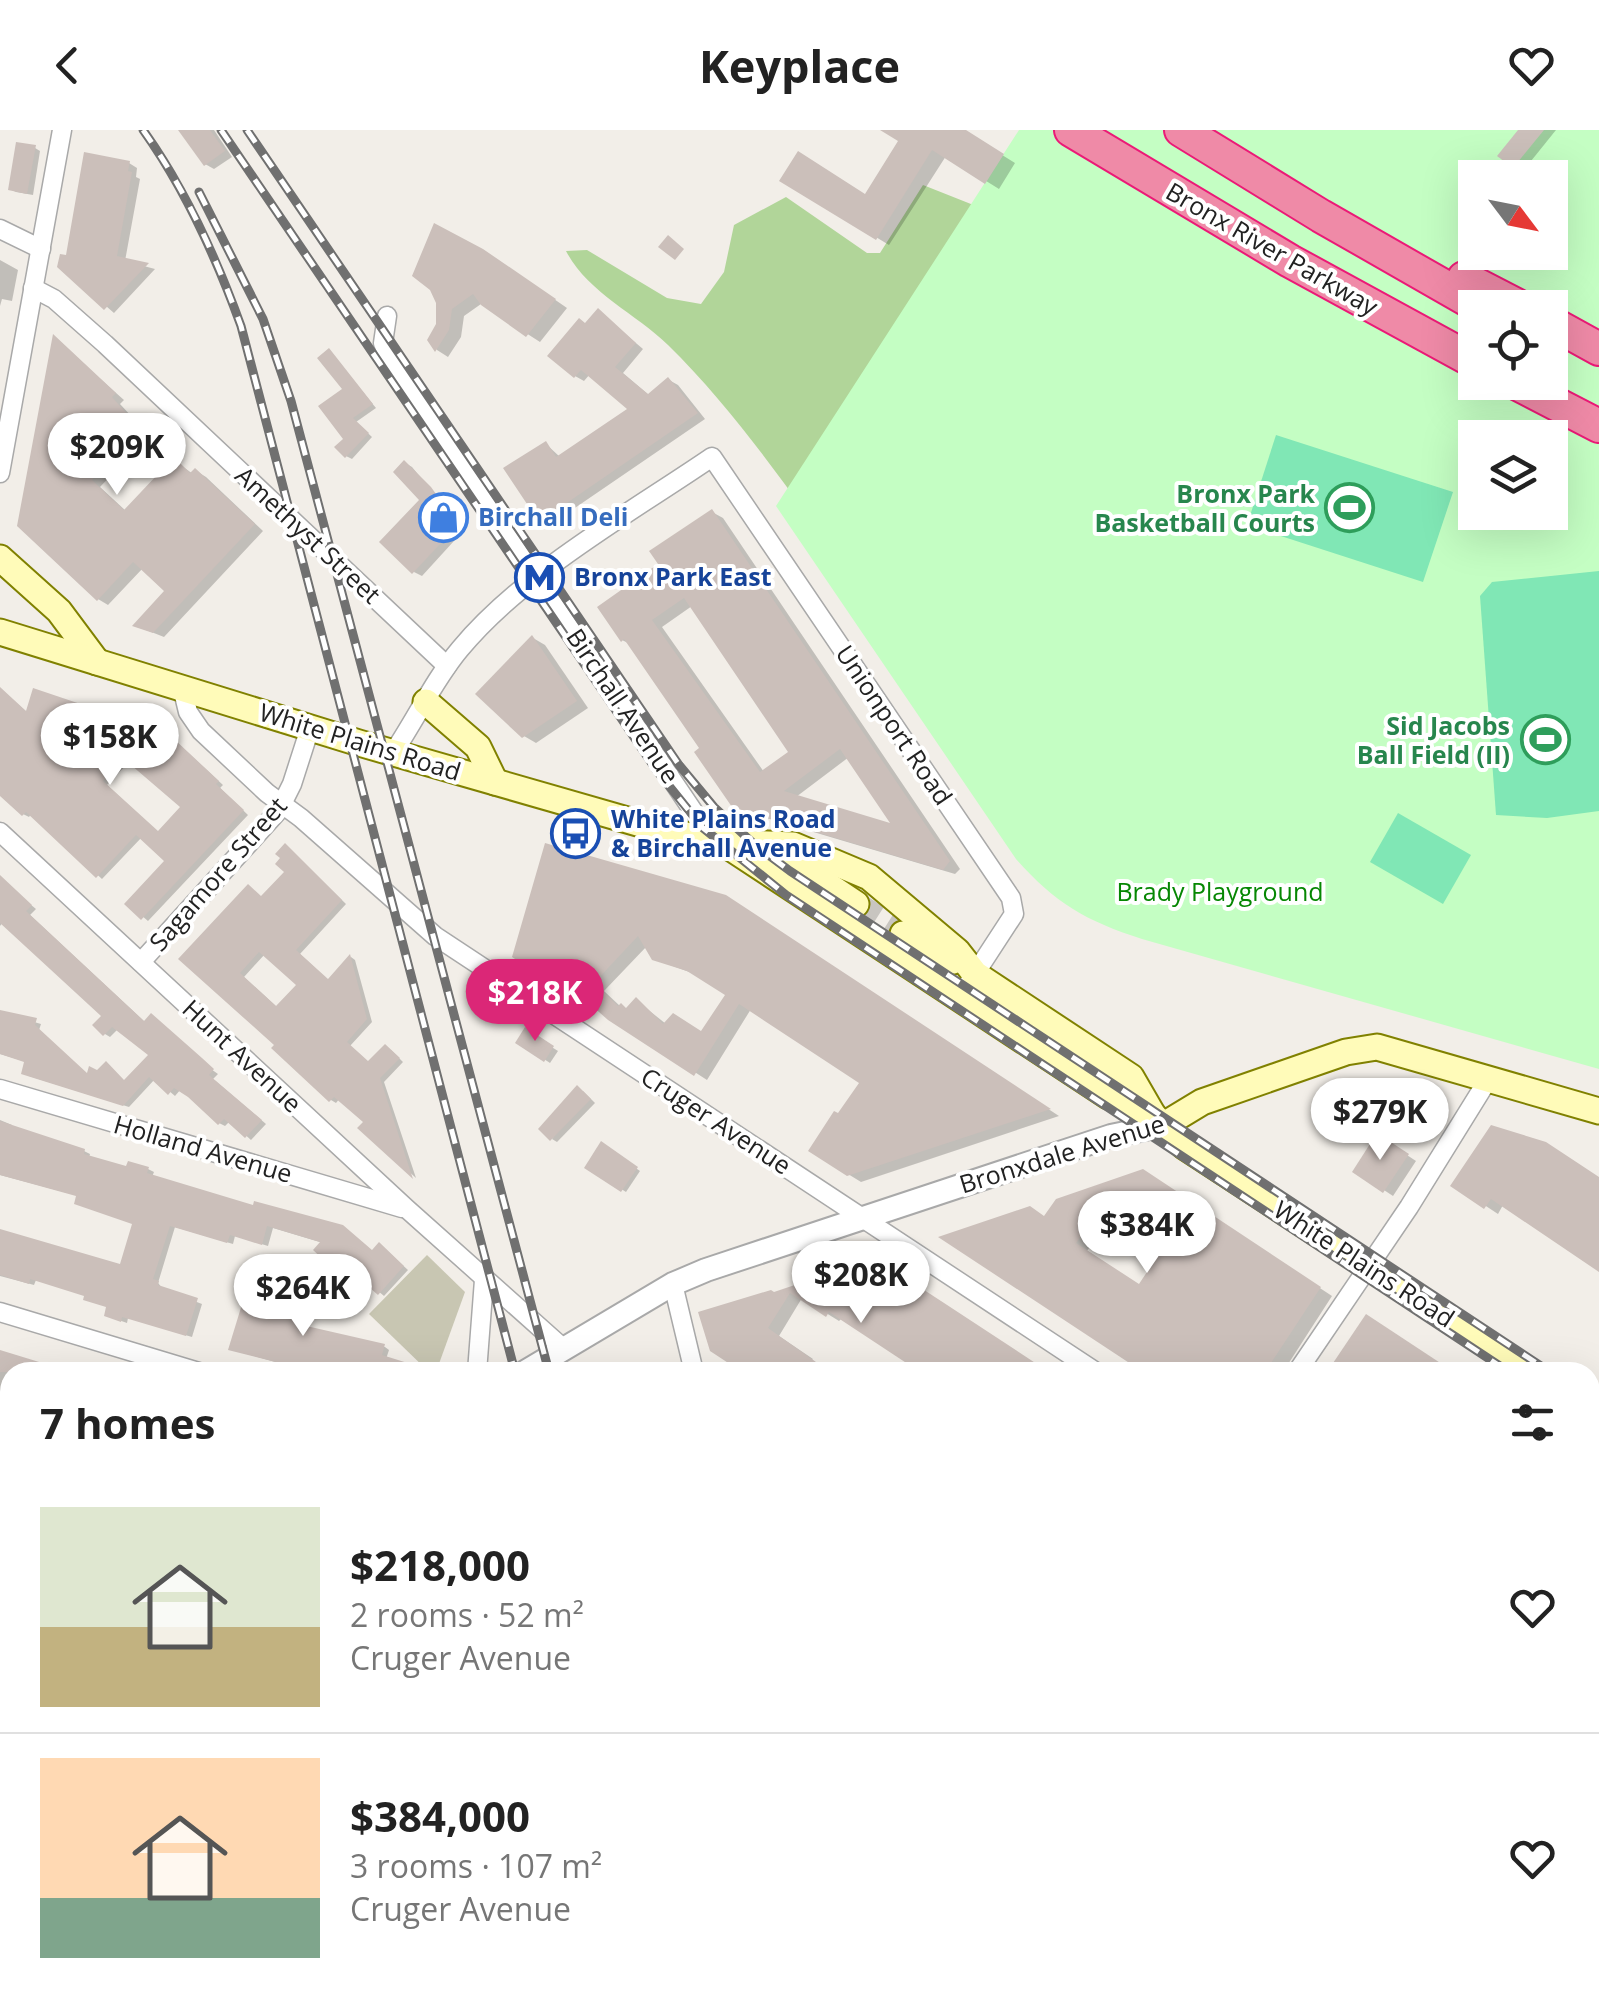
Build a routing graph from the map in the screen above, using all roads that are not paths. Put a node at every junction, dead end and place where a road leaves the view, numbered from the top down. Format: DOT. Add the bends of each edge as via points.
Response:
graph roads {
  1 [pos="62,130"];
  2 [pos="1071,130"];
  3 [pos="1180,130"];
  4 [pos="0,229"];
  5 [pos="40,249"];
  6 [pos="1378,249"];
  7 [pos="34,288"];
  8 [pos="1490,290"];
  9 [pos="1458,294"];
  10 [pos="388,316"];
  11 [pos="1568,332"];
  12 [pos="1599,349"];
  13 [pos="1458,353"];
  14 [pos="1568,356"];
  15 [pos="1599,372"];
  16 [pos="1549,400"];
  17 [pos="1597,425"];
  18 [pos="4,431"];
  19 [pos="0,473"];
  20 [pos="0,558"];
  21 [pos="536,579"];
  22 [pos="0,632"];
  23 [pos="96,662"];
  24 [pos="447,666"];
  25 [pos="182,687"];
  26 [pos="426,702"];
  27 [pos="310,728"];
  28 [pos="392,753"];
  29 [pos="495,782"];
  30 [pos="282,804"];
  31 [pos="0,832"];
  32 [pos="728,842"];
  33 [pos="856,904"];
  34 [pos="903,934"];
  35 [pos="142,962"];
  36 [pos="971,970"];
  37 [pos="959,997"];
  38 [pos="1489,1078"];
  39 [pos="0,1090"];
  40 [pos="1599,1111"];
  41 [pos="1159,1120"];
  42 [pos="407,1209"];
  43 [pos="862,1218"];
  44 [pos="1368,1266"];
  45 [pos="484,1280"];
  46 [pos="672,1284"];
  47 [pos="0,1312"];
  48 [pos="564,1349"];
  49 [pos="166,1362"];
  50 [pos="478,1362"];
  51 [pos="542,1362"];
  52 [pos="692,1362"];
  53 [pos="1081,1362"];
  54 [pos="1304,1362"];
  55 [pos="1515,1362"];
  1 -- 5 [label="street"];
  2 -- 13 [label="highway, Bronx River Parkway"];
  3 -- 6 [label="highway"];
  4 -- 5 [label="street"];
  5 -- 7 [label="street"];
  6 -- 8 [label="highway"];
  6 -- 9 [label="highway"];
  7 -- 18 [label="street"];
  7 -- 24 [label="street, Amethyst Street" via="104,344"];
  10 -- 21 [label="street, Birchall Avenue" via="383,344 393,366"];
  11 -- 12 [label="highway"];
  14 -- 15 [label="highway"];
  16 -- 17 [label="highway"];
  18 -- 19 [label="street"];
  20 -- 23 [label="main road" via="59,611"];
  21 -- 24 [label="street"];
  21 -- 32 [label="street, Birchall Avenue"];
  21 -- 36 [label="street, Unionport Road" via="712,456 1012,898 1011,920"];
  22 -- 23 [label="main road, White Plains Road"];
  23 -- 25 [label="main road, White Plains Road"];
  24 -- 26 [label="street"];
  25 -- 27 [label="main road, White Plains Road"];
  25 -- 30 [label="street, Cruger Avenue" via="195,724"];
  26 -- 28 [label="street"];
  26 -- 29 [label="main road" via="478,747"];
  27 -- 28 [label="main road, White Plains Road"];
  27 -- 30 [label="street, Sagamore Street"];
  28 -- 29 [label="main road, White Plains Road"];
  29 -- 32 [label="main road, White Plains Road"];
  30 -- 35 [label="street, Sagamore Street"];
  30 -- 43 [label="street, Cruger Avenue" via="435,936"];
  31 -- 35 [label="street, Hunt Avenue"];
  32 -- 33 [label="main road, White Plains Road" via="805,870"];
  32 -- 36 [label="main road, White Plains Road" via="793,844 869,877"];
  32 -- 37 [label="main road, White Plains Road"];
  34 -- 36 [label="main road, White Plains Road"];
  35 -- 42 [label="street, Hunt Avenue"];
  36 -- 37 [label="street, Unionport Road"];
  36 -- 41 [label="main road, White Plains Road" via="1131,1077"];
  37 -- 41 [label="main road, White Plains Road" via="1108,1096"];
  38 -- 40 [label="main road"];
  38 -- 41 [label="main road, Bronxdale Avenue" via="1385,1048 1358,1049"];
  38 -- 44 [label="street"];
  39 -- 42 [label="street, Holland Avenue"];
  41 -- 43 [label="street, Bronxdale Avenue"];
  41 -- 44 [label="main road, White Plains Road" via="1184,1146"];
  42 -- 45 [label="street, Hunt Avenue"];
  43 -- 46 [label="street, Bronxdale Avenue"];
  43 -- 53 [label="street, Cruger Avenue"];
  44 -- 54 [label="street"];
  44 -- 55 [label="main road, White Plains Road"];
  45 -- 48 [label="street, Hunt Avenue"];
  45 -- 50 [label="street"];
  46 -- 48 [label="street, Bronxdale Avenue"];
  46 -- 52 [label="street"];
  47 -- 49 [label="street"];
  48 -- 51 [label="street, Bronxdale Avenue"];
}
